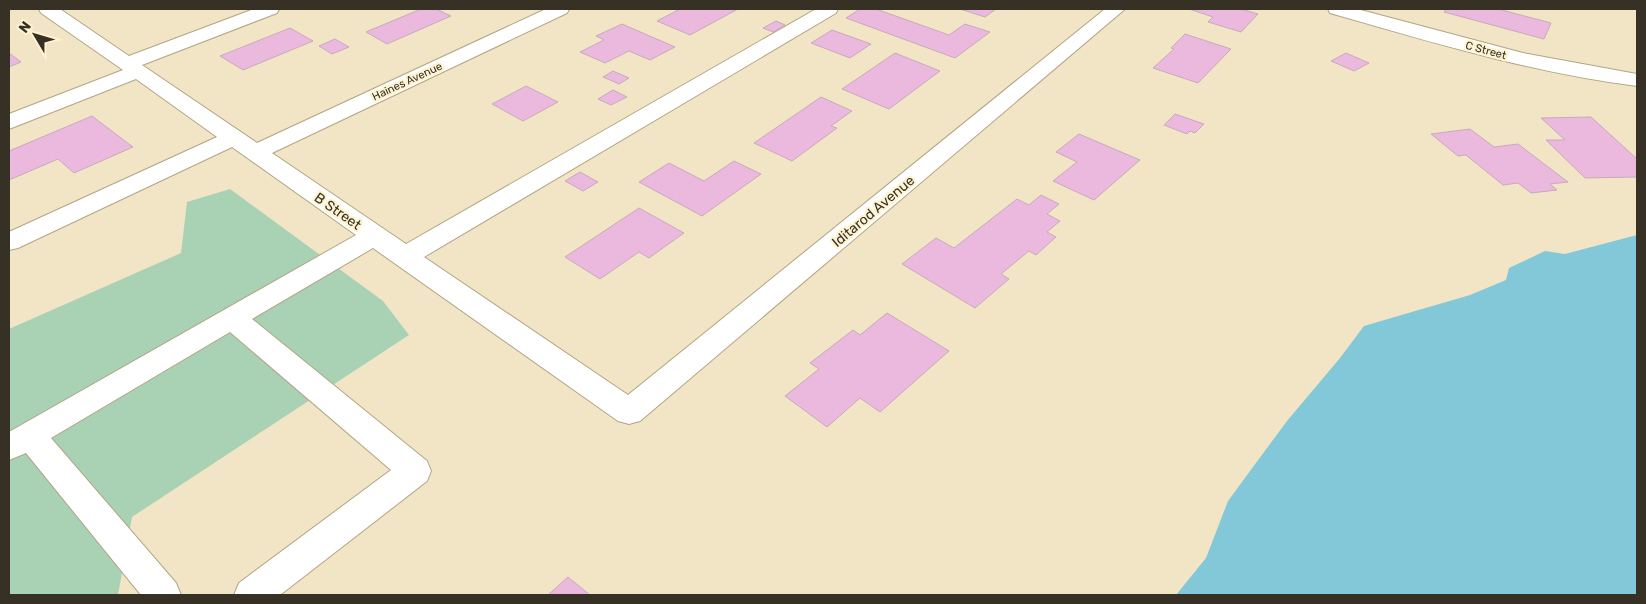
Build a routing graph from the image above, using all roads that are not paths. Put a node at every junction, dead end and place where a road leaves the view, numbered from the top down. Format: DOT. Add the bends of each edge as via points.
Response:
graph roads {
  1 [pos="48,9"];
  2 [pos="270,9"];
  3 [pos="560,9"];
  4 [pos="829,9"];
  5 [pos="1116,9"];
  6 [pos="1336,9"];
  7 [pos="1380,14"];
  8 [pos="133,67"];
  9 [pos="1637,80"];
  10 [pos="9,122"];
  11 [pos="234,138"];
  12 [pos="254,153"];
  13 [pos="374,236"];
  14 [pos="9,242"];
  15 [pos="404,257"];
  16 [pos="232,318"];
  17 [pos="629,412"];
  18 [pos="19,441"];
  19 [pos="163,595"];
  20 [pos="252,595"];
  1 -- 8 [label="street, B Street"];
  2 -- 8 [label="street"];
  3 -- 12 [label="street, Haines Avenue"];
  4 -- 15 [label="street"];
  5 -- 17 [label="street, Iditarod Avenue"];
  6 -- 7 [label="street, C Street"];
  7 -- 9 [label="street, C Street" via="1522,60"];
  8 -- 10 [label="street"];
  8 -- 11 [label="street, B Street"];
  11 -- 12 [label="street, B Street"];
  11 -- 14 [label="street"];
  12 -- 13 [label="street, B Street"];
  13 -- 15 [label="street, B Street"];
  13 -- 16 [label="street"];
  15 -- 17 [label="street, B Street"];
  16 -- 18 [label="street"];
  16 -- 20 [label="street" via="415,471"];
  18 -- 19 [label="street"];
}
